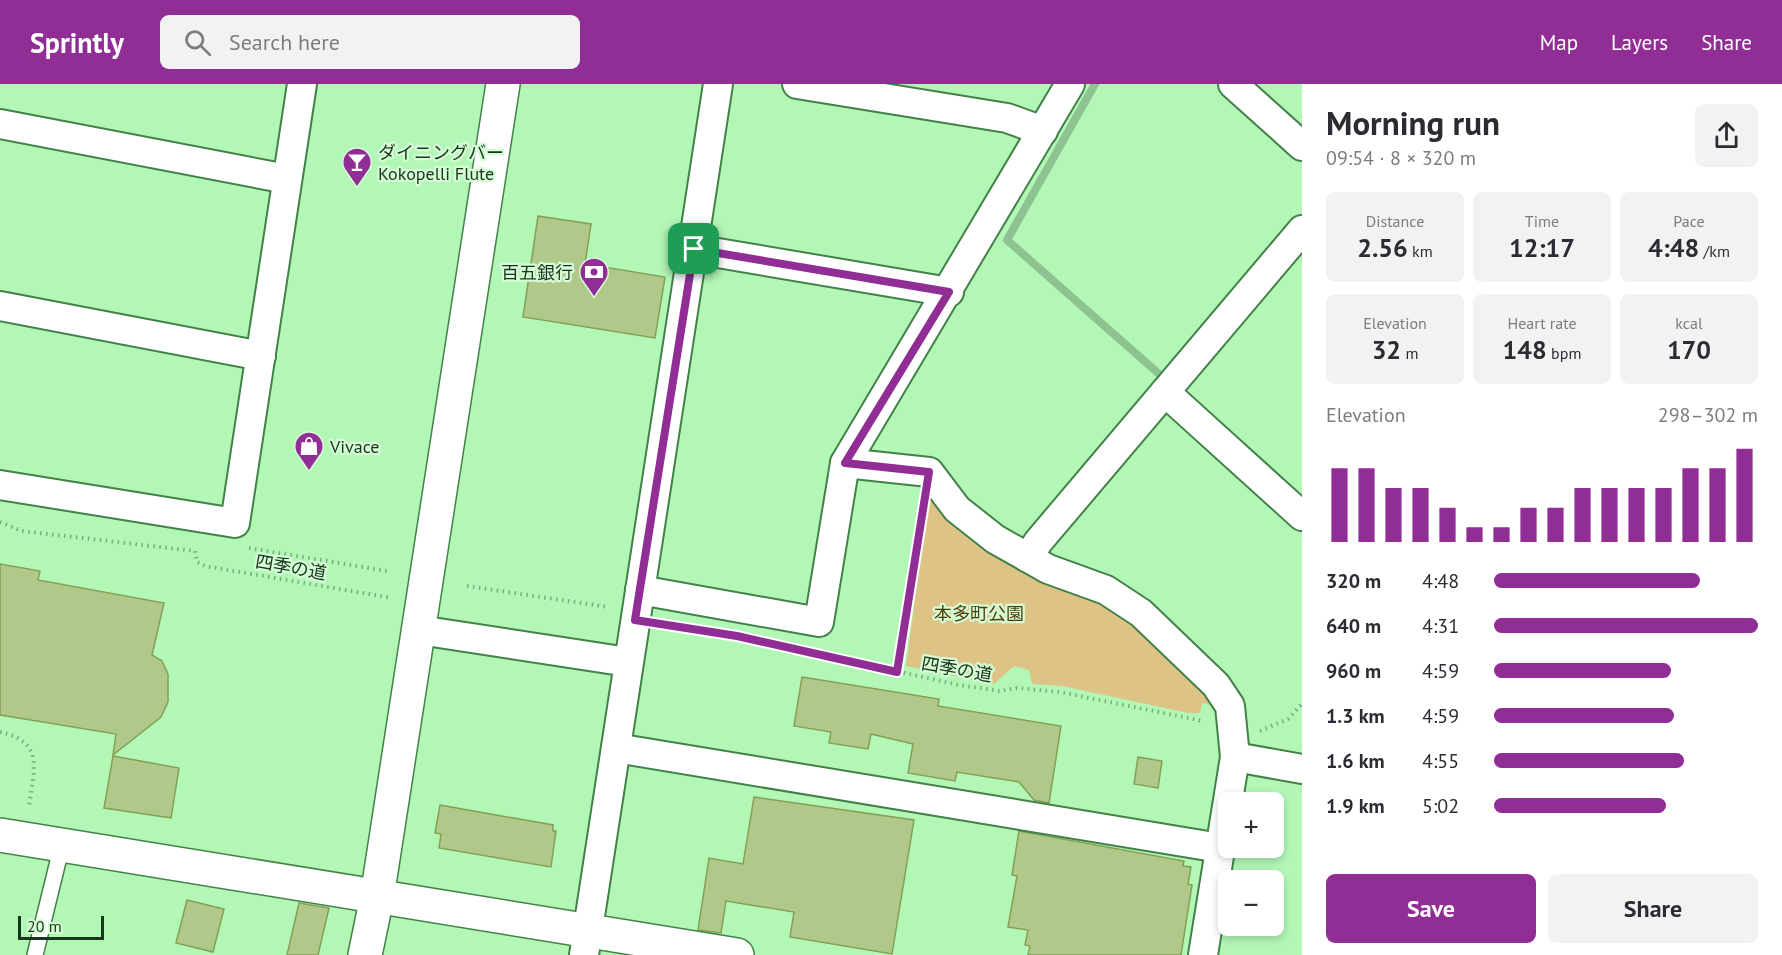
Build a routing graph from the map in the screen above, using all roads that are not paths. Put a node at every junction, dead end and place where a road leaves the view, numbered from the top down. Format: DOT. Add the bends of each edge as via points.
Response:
graph roads {
  1 [pos="302,84"];
  2 [pos="503,84"];
  3 [pos="718,84"];
  4 [pos="797,84"];
  5 [pos="1070,84"];
  6 [pos="1233,84"];
  7 [pos="0,124"];
  8 [pos="1043,131"];
  9 [pos="1302,146"];
  10 [pos="287,179"];
  11 [pos="1302,230"];
  12 [pos="694,249"];
  13 [pos="949,292"];
  14 [pos="0,306"];
  15 [pos="261,356"];
  16 [pos="1171,385"];
  17 [pos="845,463"];
  18 [pos="0,485"];
  19 [pos="1302,516"];
  20 [pos="1028,558"];
  21 [pos="639,601"];
  22 [pos="419,630"];
  23 [pos="628,662"];
  24 [pos="616,748"];
  25 [pos="1234,757"];
  26 [pos="1302,769"];
  27 [pos="1229,792"];
  28 [pos="0,835"];
  29 [pos="62,845"];
  30 [pos="1218,848"];
  31 [pos="1218,858"];
  32 [pos="377,897"];
  33 [pos="586,942"];
  34 [pos="35,955"];
  35 [pos="365,955"];
  36 [pos="737,955"];
  37 [pos="1203,955"];
  1 -- 10 [label="street"];
  2 -- 22 [label="street"];
  3 -- 12 [label="street"];
  4 -- 8 [label="street" via="1006,118"];
  5 -- 8 [label="street"];
  6 -- 9 [label="street"];
  7 -- 10 [label="street"];
  8 -- 13 [label="street"];
  10 -- 15 [label="street"];
  11 -- 16 [label="street"];
  12 -- 13 [label="street"];
  12 -- 21 [label="street"];
  13 -- 17 [label="street"];
  14 -- 15 [label="street"];
  15 -- 18 [label="street" via="235,523"];
  16 -- 19 [label="street"];
  16 -- 20 [label="street"];
  17 -- 20 [label="street" via="929,472 957,509 995,539"];
  17 -- 21 [label="street" via="819,622"];
  20 -- 25 [label="street" via="1106,590 1141,613 1216,685 1230,706"];
  21 -- 23 [label="street"];
  22 -- 23 [label="street"];
  22 -- 32 [label="street"];
  23 -- 24 [label="street"];
  24 -- 30 [label="street"];
  24 -- 33 [label="street"];
  25 -- 26 [label="street"];
  25 -- 27 [label="street"];
  28 -- 29 [label="street"];
  29 -- 32 [label="street"];
  29 -- 34 [label="lane"];
  31 -- 37 [label="street"];
  32 -- 33 [label="street"];
  32 -- 35 [label="street"];
  33 -- 36 [label="street"];
}
